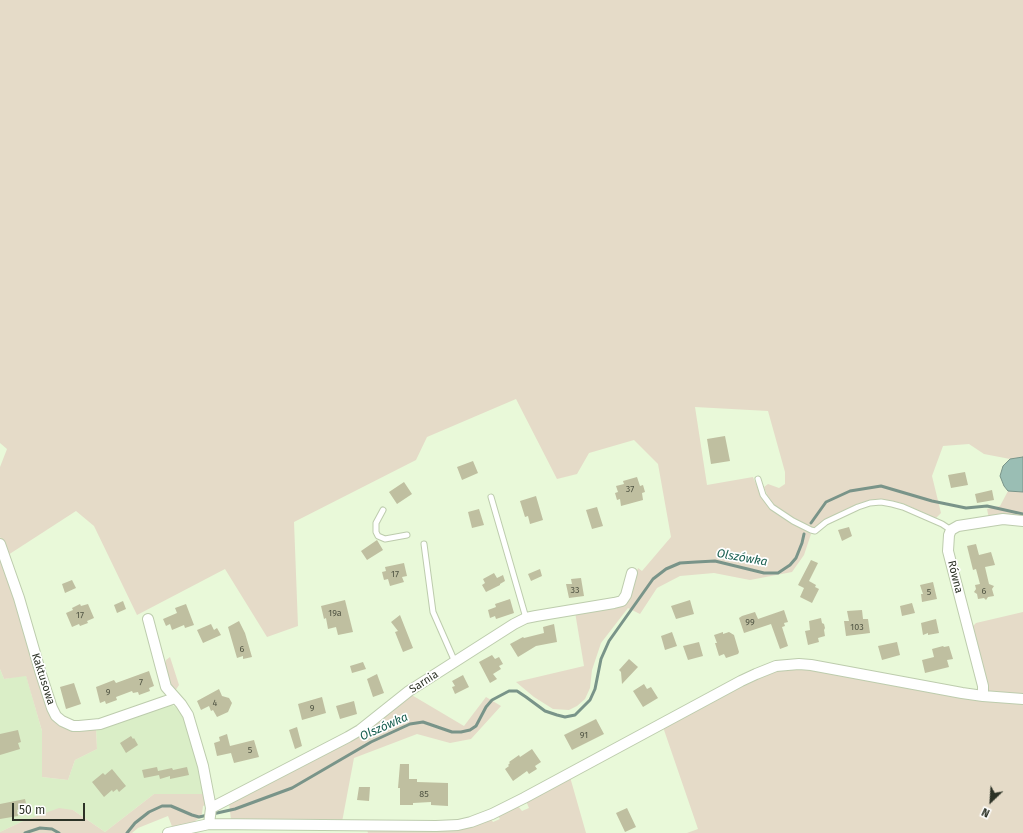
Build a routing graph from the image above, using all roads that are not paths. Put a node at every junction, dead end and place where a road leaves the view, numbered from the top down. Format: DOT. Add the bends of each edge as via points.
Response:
graph roads {
  1 [pos="758,479"];
  2 [pos="491,497"];
  3 [pos="383,510"];
  4 [pos="1023,521"];
  5 [pos="951,530"];
  6 [pos="407,535"];
  7 [pos="0,544"];
  8 [pos="424,544"];
  9 [pos="632,573"];
  10 [pos="526,618"];
  11 [pos="148,619"];
  12 [pos="455,662"];
  13 [pos="983,696"];
  14 [pos="175,698"];
  15 [pos="1023,699"];
  16 [pos="210,816"];
  17 [pos="168,833"];
  1 -- 5 [label="lane" via="763,495 772,507 811,530 816,531 826,522 858,507 881,502 917,512"];
  2 -- 10 [label="lane"];
  3 -- 6 [label="lane" via="376,524 378,536 385,539"];
  4 -- 5 [label="street" via="990,521 958,526"];
  5 -- 13 [label="street, Równa" via="948,551"];
  7 -- 14 [label="street, Kaktusowa" via="19,598 40,674 56,716 73,726 100,724"];
  8 -- 12 [label="lane" via="433,612"];
  9 -- 10 [label="street, Sarnia" via="626,595 622,600"];
  10 -- 12 [label="street, Sarnia"];
  11 -- 14 [label="street" via="166,687"];
  12 -- 16 [label="street, Sarnia" via="409,691 360,730"];
  13 -- 15 [label="street"];
  13 -- 16 [label="street" via="816,666 776,666 741,681 524,798 471,822 436,826"];
  14 -- 16 [label="street" via="188,715 202,766"];
  16 -- 17 [label="street"];
}
